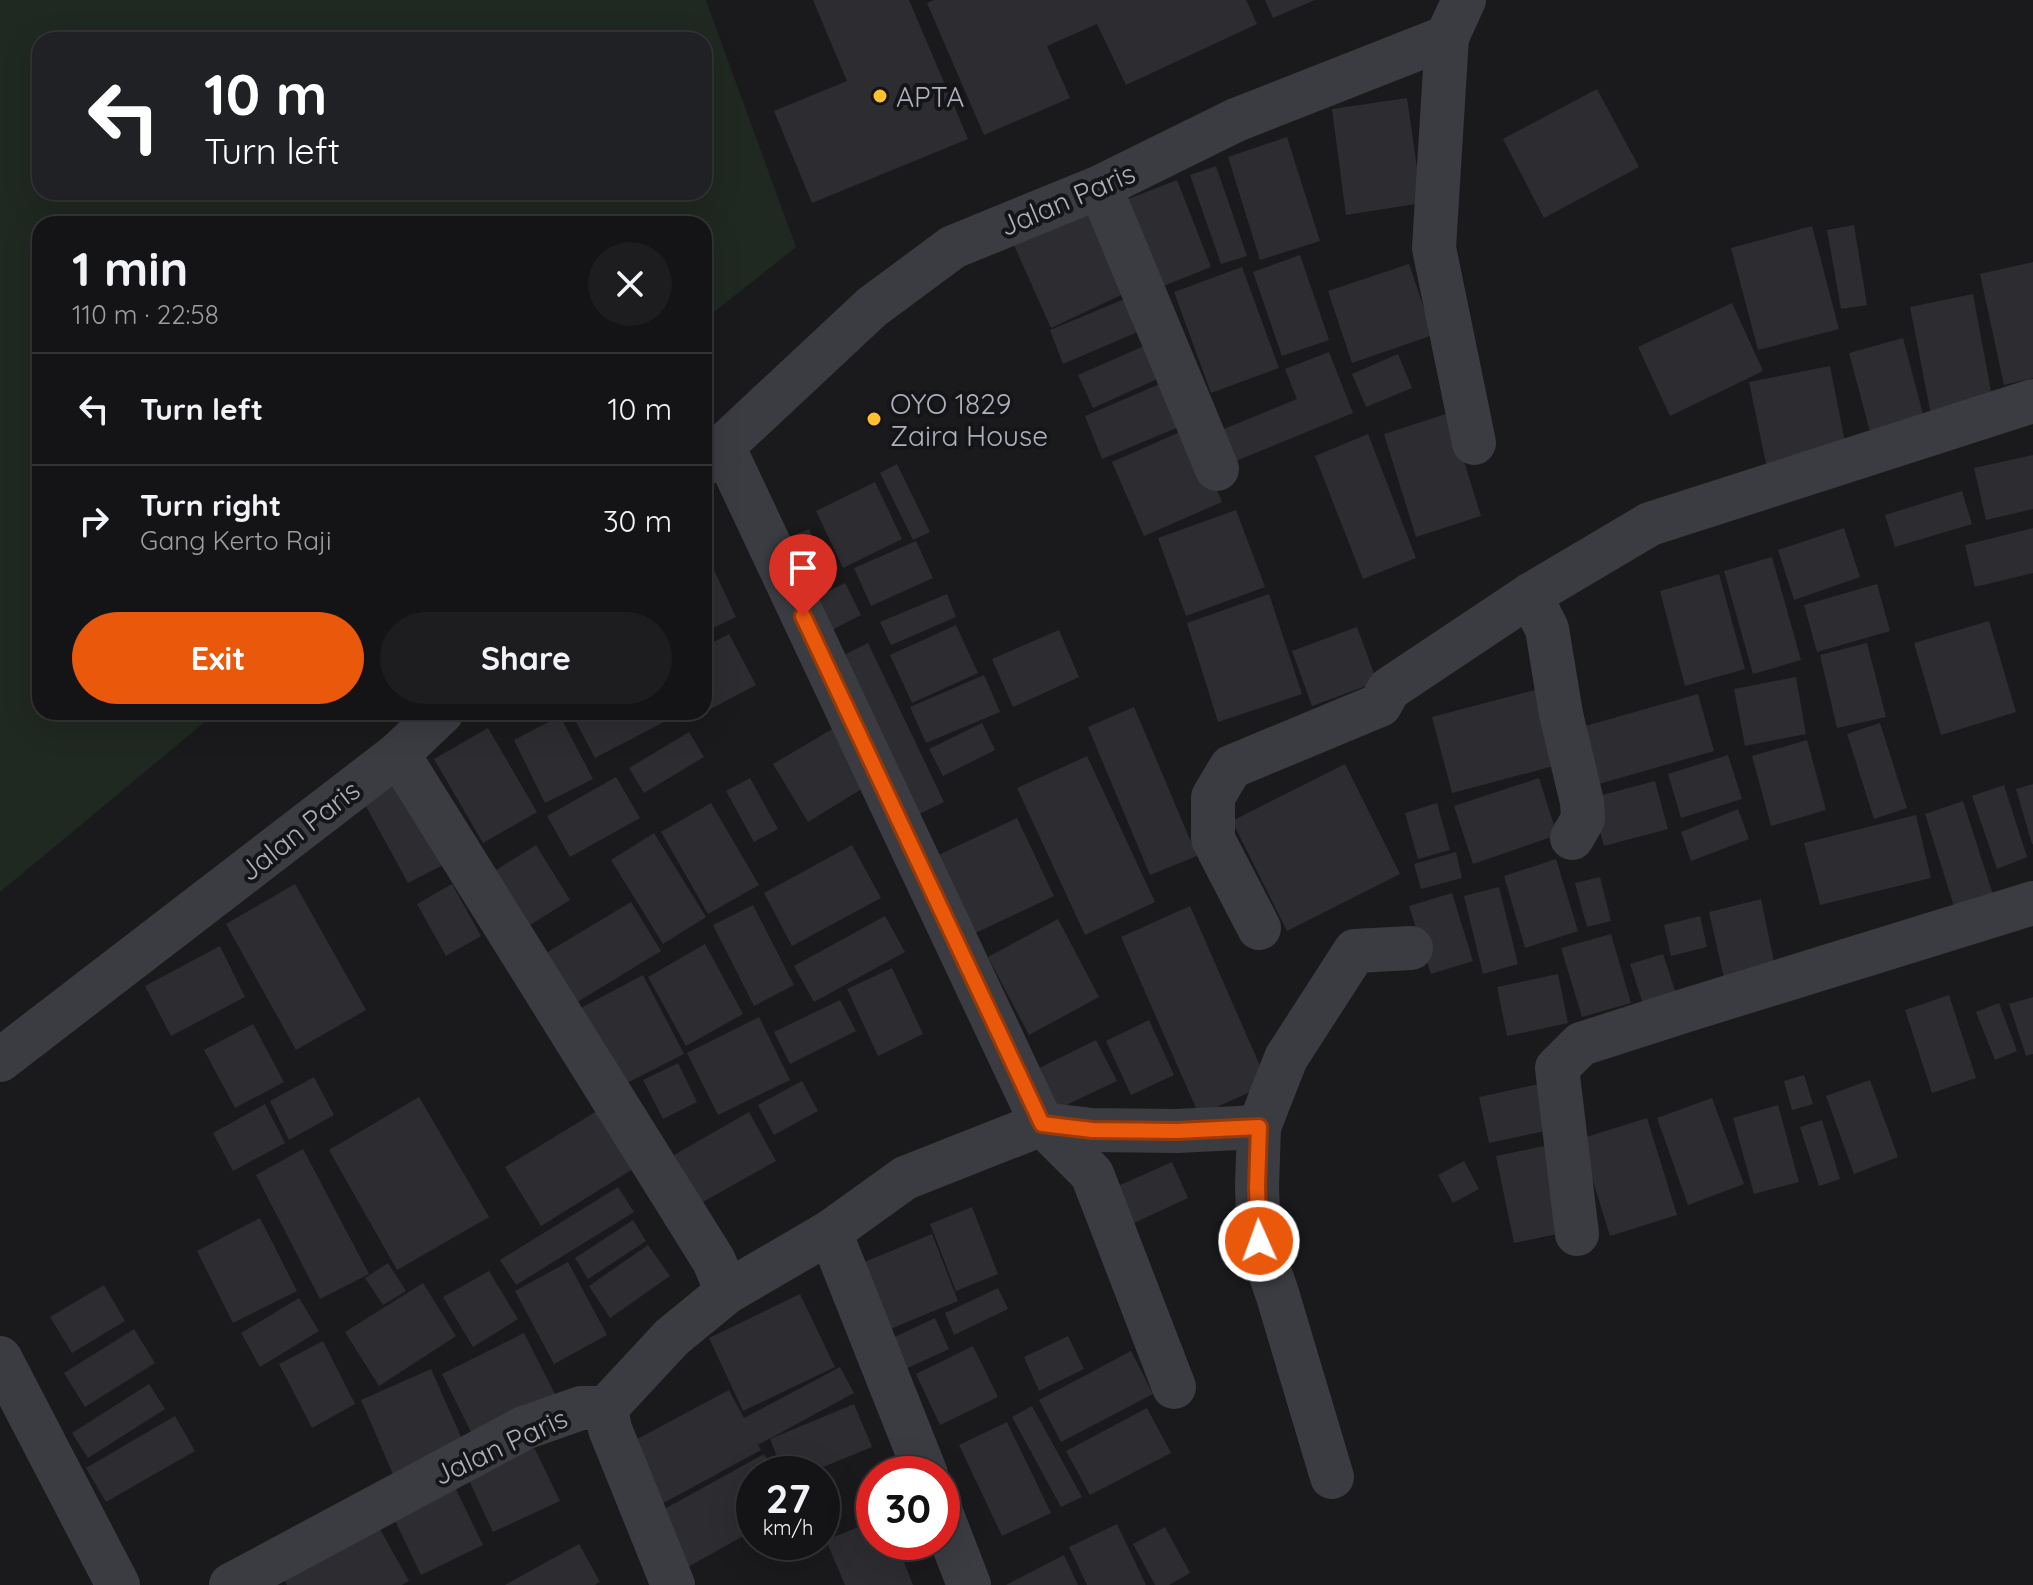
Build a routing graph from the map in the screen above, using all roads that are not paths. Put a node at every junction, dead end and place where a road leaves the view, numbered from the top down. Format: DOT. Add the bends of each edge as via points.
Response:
graph roads {
  1 [pos="1456,19"];
  2 [pos="1100,187"];
  3 [pos="2033,401"];
  4 [pos="1474,443"];
  5 [pos="714,455"];
  6 [pos="1217,469"];
  7 [pos="1530,595"];
  8 [pos="434,720"];
  9 [pos="398,754"];
  10 [pos="1572,838"];
  11 [pos="2033,903"];
  12 [pos="1259,928"];
  13 [pos="1411,948"];
  14 [pos="0,1060"];
  15 [pos="1042,1124"];
  16 [pos="1259,1127"];
  17 [pos="830,1232"];
  18 [pos="1577,1234"];
  19 [pos="727,1292"];
  20 [pos="0,1358"];
  21 [pos="1174,1387"];
  22 [pos="606,1408"];
  23 [pos="919,1456"];
  24 [pos="1332,1477"];
  25 [pos="959,1560"];
  26 [pos="118,1585"];
  27 [pos="231,1585"];
  28 [pos="673,1585"];
  29 [pos="969,1585"];
  1 -- 2 [label="street, Jalan Paris"];
  1 -- 4 [label="street" via="1434,248"];
  2 -- 5 [label="street, Jalan Paris" via="953,247 872,307"];
  2 -- 6 [label="street"];
  3 -- 7 [label="street" via="1650,524"];
  5 -- 15 [label="street"];
  7 -- 10 [label="street" via="1547,629 1582,802 1583,819"];
  7 -- 12 [label="street" via="1389,689 1380,705 1231,767 1213,797 1213,839"];
  8 -- 9 [label="street, Jalan Paris"];
  9 -- 14 [label="street, Jalan Paris"];
  9 -- 19 [label="street" via="714,1261"];
  11 -- 18 [label="street" via="1581,1044 1557,1068"];
  13 -- 16 [label="street" via="1355,951 1286,1058"];
  15 -- 16 [label="street" via="1092,1130"];
  15 -- 17 [label="street" via="905,1178"];
  15 -- 21 [label="street" via="1092,1174"];
  16 -- 24 [label="street" via="1259,1241"];
  17 -- 19 [label="street"];
  17 -- 23 [label="street"];
  19 -- 22 [label="street" via="672,1337"];
  20 -- 26 [label="street"];
  22 -- 27 [label="street, Jalan Paris" via="581,1408 524,1428"];
  22 -- 28 [label="street, Jalan Paris"];
  25 -- 29 [label="street"];
}
